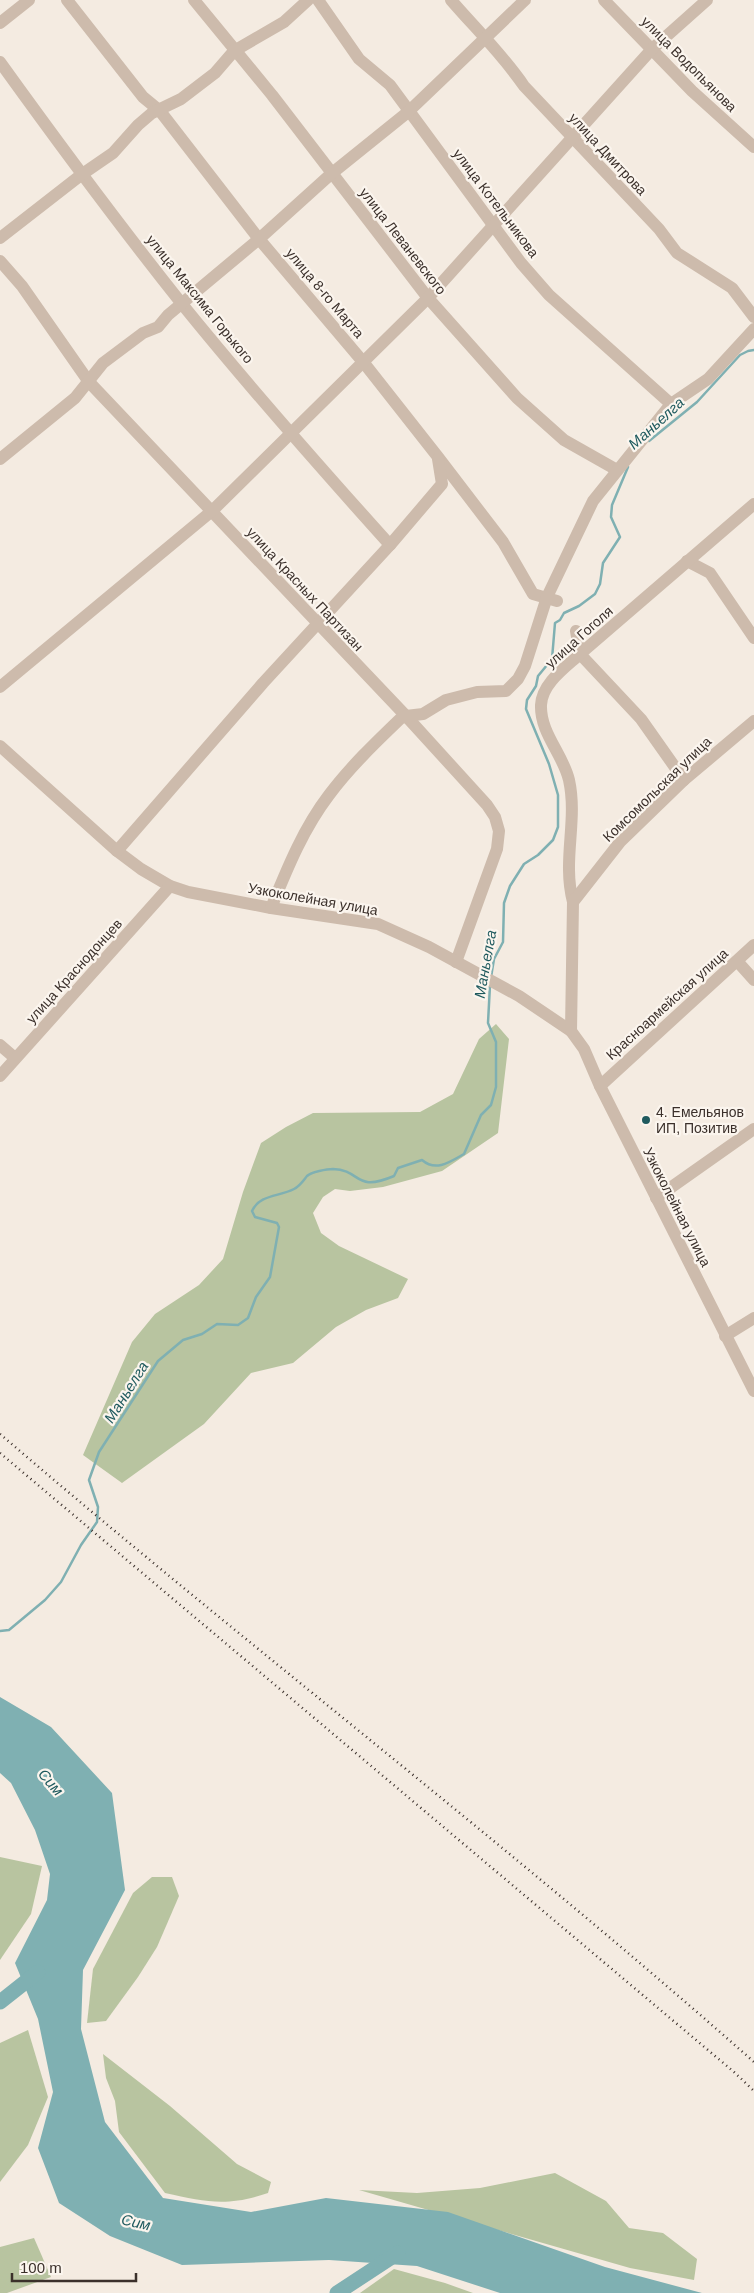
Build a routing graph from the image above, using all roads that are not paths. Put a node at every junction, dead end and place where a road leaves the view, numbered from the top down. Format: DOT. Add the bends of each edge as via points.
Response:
graph roads {
  1 [pos="29,0"];
  2 [pos="67,0"];
  3 [pos="194,0"];
  4 [pos="308,0"];
  5 [pos="318,0"];
  6 [pos="451,0"];
  7 [pos="525,0"];
  8 [pos="604,0"];
  9 [pos="707,0"];
  10 [pos="0,23"];
  11 [pos="484,39"];
  12 [pos="652,49"];
  13 [pos="234,51"];
  14 [pos="0,62"];
  15 [pos="160,111"];
  16 [pos="408,112"];
  17 [pos="571,137"];
  18 [pos="754,147"];
  19 [pos="331,174"];
  20 [pos="81,175"];
  21 [pos="493,224"];
  22 [pos="0,238"];
  23 [pos="260,239"];
  24 [pos="0,260"];
  25 [pos="428,298"];
  26 [pos="183,304"];
  27 [pos="754,317"];
  28 [pos="754,329"];
  29 [pos="364,363"];
  30 [pos="89,382"];
  31 [pos="671,404"];
  32 [pos="290,433"];
  33 [pos="438,457"];
  34 [pos="0,459"];
  35 [pos="617,470"];
  36 [pos="754,504"];
  37 [pos="212,512"];
  38 [pos="390,545"];
  39 [pos="687,561"];
  40 [pos="552,599"];
  41 [pos="317,624"];
  42 [pos="576,631"];
  43 [pos="754,638"];
  44 [pos="580,654"];
  45 [pos="0,687"];
  46 [pos="406,716"];
  47 [pos="754,721"];
  48 [pos="0,746"];
  49 [pos="684,780"];
  50 [pos="117,852"];
  51 [pos="170,886"];
  52 [pos="574,902"];
  53 [pos="271,908"];
  54 [pos="754,945"];
  55 [pos="737,961"];
  56 [pos="456,962"];
  57 [pos="754,980"];
  58 [pos="571,1030"];
  59 [pos="0,1045"];
  60 [pos="15,1058"];
  61 [pos="0,1076"];
  62 [pos="600,1086"];
  63 [pos="754,1129"];
  64 [pos="656,1198"];
  65 [pos="754,1318"];
  66 [pos="726,1336"];
  67 [pos="754,1391"];
  1 -- 10 [label="street"];
  2 -- 15 [label="street, улица 8-го Марта" via="143,97"];
  3 -- 13 [label="street, улица Леваневского"];
  4 -- 13 [label="street" via="284,22"];
  5 -- 16 [label="street, улица Котельникова" via="359,59 390,85"];
  6 -- 11 [label="street, улица Дмитрова"];
  7 -- 11 [label="street"];
  8 -- 12 [label="street, улица Водопьянова"];
  9 -- 12 [label="street"];
  11 -- 16 [label="street"];
  11 -- 17 [label="street, улица Дмитрова" via="506,59 524,86"];
  12 -- 17 [label="street"];
  12 -- 18 [label="street, улица Водопьянова" via="692,91"];
  13 -- 15 [label="street" via="215,73 181,100"];
  13 -- 19 [label="street, улица Леваневского" via="272,95"];
  14 -- 20 [label="street, улица Максима Горького"];
  15 -- 20 [label="street" via="152,113 113,153"];
  15 -- 23 [label="street, улица 8-го Марта"];
  16 -- 19 [label="street"];
  16 -- 21 [label="street, улица Котельникова"];
  17 -- 21 [label="street"];
  17 -- 27 [label="street, улица Дмитрова" via="677,252 732,288"];
  19 -- 23 [label="street"];
  19 -- 25 [label="street, улица Леваневского"];
  20 -- 22 [label="street"];
  20 -- 26 [label="street, улица Максима Горького"];
  21 -- 25 [label="street"];
  21 -- 31 [label="street, улица Котельникова" via="521,263 550,295"];
  23 -- 26 [label="street"];
  23 -- 29 [label="street, улица 8-го Марта"];
  24 -- 30 [label="street, улица Красных Партизан"];
  25 -- 29 [label="street"];
  25 -- 35 [label="street, улица Леваневского" via="517,398 564,440"];
  26 -- 30 [label="street" via="158,328 143,333 103,364"];
  26 -- 32 [label="street, улица Максима Горького"];
  28 -- 31 [label="street" via="708,379"];
  29 -- 32 [label="street"];
  29 -- 33 [label="street, улица 8-го Марта"];
  30 -- 34 [label="street" via="75,398"];
  30 -- 37 [label="street, улица Красных Партизан"];
  31 -- 35 [label="street"];
  32 -- 37 [label="street"];
  32 -- 38 [label="street, улица Максима Горького"];
  33 -- 38 [label="street" via="442,484"];
  33 -- 40 [label="street, улица 8-го Марта" via="503,542 532,594"];
  35 -- 40 [label="street" via="593,501"];
  36 -- 39 [label="street, улица Гоголя"];
  37 -- 41 [label="street, улица Красных Партизан"];
  37 -- 45 [label="street"];
  38 -- 41 [label="street"];
  39 -- 43 [label="street" via="710,573"];
  39 -- 44 [label="street, улица Гоголя"];
  40 -- 46 [label="street" via="518,680 506,690 477,692 446,700 423,714"];
  41 -- 46 [label="street, улица Красных Партизан"];
  41 -- 50 [label="street"];
  42 -- 44 [label="street"];
  44 -- 49 [label="street" via="641,719"];
  44 -- 52 [label="street, улица Гоголя" via="545,690 541,705 548,734 568,779 572,816 568,882"];
  46 -- 53 [label="street" via="358,760 328,796 293,855"];
  46 -- 56 [label="street, улица Красных Партизан" via="487,805 499,831 497,849"];
  47 -- 49 [label="street, Комсомольская улица"];
  48 -- 50 [label="street, Узкоколейная улица"];
  49 -- 52 [label="street, Комсомольская улица" via="620,842"];
  50 -- 51 [label="street, Узкоколейная улица"];
  51 -- 53 [label="street, Узкоколейная улица"];
  51 -- 60 [label="street, улица Краснодонцев"];
  52 -- 58 [label="street"];
  53 -- 56 [label="street, Узкоколейная улица" via="378,924"];
  54 -- 55 [label="street, Красноармейская улица"];
  55 -- 57 [label="street"];
  55 -- 62 [label="street, Красноармейская улица"];
  56 -- 58 [label="street, Узкоколейная улица" via="546,1012"];
  58 -- 62 [label="street, Узкоколейная улица"];
  59 -- 60 [label="street"];
  60 -- 61 [label="street, улица Краснодонцев"];
  62 -- 64 [label="street, Узкоколейная улица"];
  63 -- 64 [label="street"];
  64 -- 66 [label="street, Узкоколейная улица"];
  65 -- 66 [label="street"];
  66 -- 67 [label="street, Узкоколейная улица"];
}
